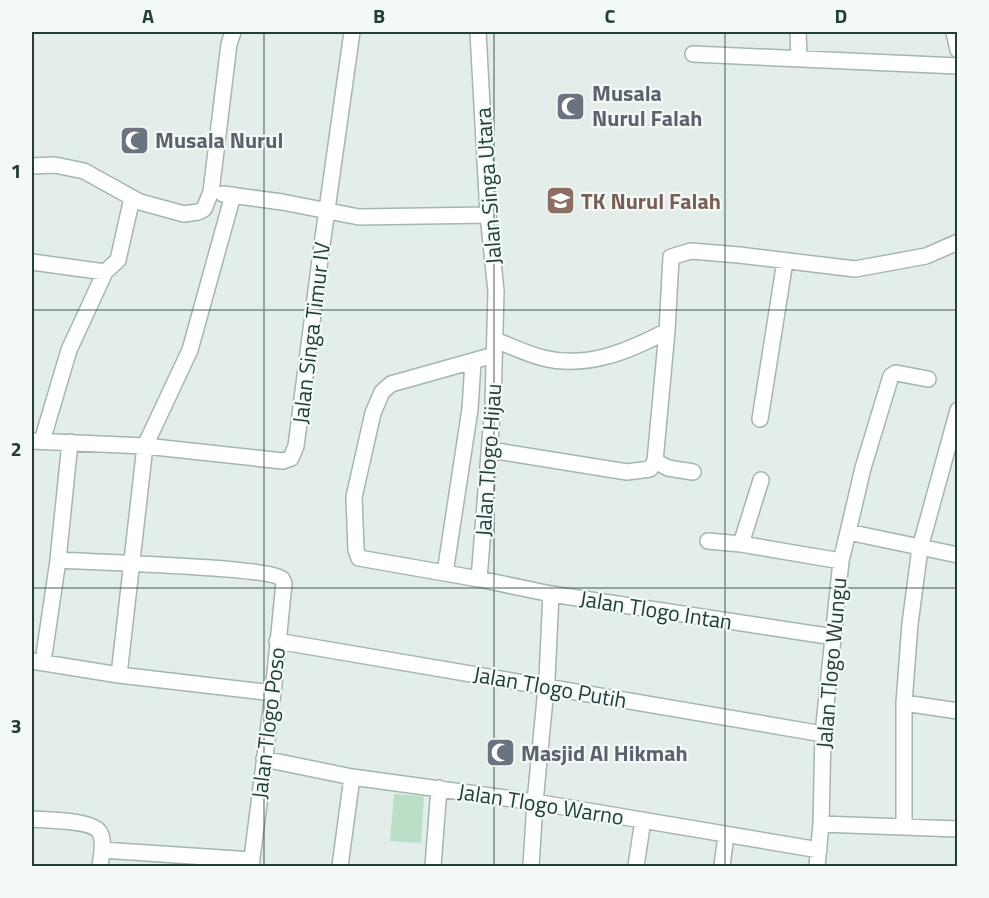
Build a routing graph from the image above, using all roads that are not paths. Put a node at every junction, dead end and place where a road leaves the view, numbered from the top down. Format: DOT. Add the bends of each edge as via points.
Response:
graph roads {
  1 [pos="234,32"];
  2 [pos="352,32"];
  3 [pos="478,32"];
  4 [pos="798,32"];
  5 [pos="954,32"];
  6 [pos="957,50"];
  7 [pos="693,54"];
  8 [pos="799,59"];
  9 [pos="957,66"];
  10 [pos="32,166"];
  11 [pos="211,192"];
  12 [pos="132,198"];
  13 [pos="231,201"];
  14 [pos="326,210"];
  15 [pos="488,215"];
  16 [pos="957,242"];
  17 [pos="784,261"];
  18 [pos="32,262"];
  19 [pos="105,272"];
  20 [pos="667,331"];
  21 [pos="495,348"];
  22 [pos="473,362"];
  23 [pos="928,379"];
  24 [pos="957,410"];
  25 [pos="760,419"];
  26 [pos="37,441"];
  27 [pos="70,442"];
  28 [pos="145,446"];
  29 [pos="490,450"];
  30 [pos="656,461"];
  31 [pos="693,472"];
  32 [pos="761,480"];
  33 [pos="848,532"];
  34 [pos="708,541"];
  35 [pos="741,544"];
  36 [pos="920,548"];
  37 [pos="957,555"];
  38 [pos="58,560"];
  39 [pos="841,561"];
  40 [pos="132,564"];
  41 [pos="445,573"];
  42 [pos="479,579"];
  43 [pos="550,594"];
  44 [pos="834,637"];
  45 [pos="277,641"];
  46 [pos="37,662"];
  47 [pos="119,675"];
  48 [pos="546,686"];
  49 [pos="273,693"];
  50 [pos="904,703"];
  51 [pos="957,711"];
  52 [pos="823,734"];
  53 [pos="264,759"];
  54 [pos="352,777"];
  55 [pos="439,788"];
  56 [pos="535,802"];
  57 [pos="32,819"];
  58 [pos="643,820"];
  59 [pos="821,825"];
  60 [pos="904,826"];
  61 [pos="957,829"];
  62 [pos="726,835"];
  63 [pos="102,850"];
  64 [pos="819,850"];
  65 [pos="251,863"];
  66 [pos="100,867"];
  67 [pos="340,867"];
  68 [pos="433,867"];
  69 [pos="531,867"];
  70 [pos="636,867"];
  71 [pos="722,867"];
  72 [pos="817,867"];
  1 -- 11 [label="street" via="229,44"];
  2 -- 14 [label="street, Jalan Singa Timur IV"];
  3 -- 15 [label="street, Jalan Singa Utara"];
  4 -- 8 [label="street"];
  5 -- 6 [label="street"];
  7 -- 8 [label="street"];
  8 -- 9 [label="street"];
  10 -- 12 [label="street" via="55,165 84,171"];
  11 -- 12 [label="street" via="204,209 184,214"];
  11 -- 13 [label="street"];
  12 -- 19 [label="street" via="118,260"];
  13 -- 14 [label="street"];
  13 -- 28 [label="street" via="190,350"];
  14 -- 15 [label="street" via="359,217"];
  14 -- 28 [label="street, Jalan Singa Timur IV" via="296,446 291,458 283,461"];
  15 -- 21 [label="street, Jalan Singa Utara" via="496,291"];
  16 -- 17 [label="street" via="926,256 855,269"];
  17 -- 20 [label="street" via="691,251 671,257"];
  17 -- 25 [label="street"];
  18 -- 19 [label="street"];
  19 -- 26 [label="street" via="69,350"];
  20 -- 21 [label="street" via="611,356 574,363"];
  20 -- 30 [label="street"];
  21 -- 22 [label="street"];
  21 -- 29 [label="street, Jalan Tlogo Hijau"];
  22 -- 41 [label="street" via="471,409"];
  22 -- 41 [label="street, Jalan Tlogo Intan" via="391,384 382,392 373,413 354,496 359,558"];
  23 -- 33 [label="street, Jalan Tlogo Wungu" via="896,373 891,376"];
  24 -- 36 [label="street"];
  26 -- 27 [label="street"];
  27 -- 28 [label="street"];
  27 -- 38 [label="street"];
  28 -- 40 [label="street"];
  29 -- 30 [label="street" via="627,472 650,469"];
  29 -- 42 [label="street, Jalan Tlogo Hijau"];
  30 -- 31 [label="street" via="668,468"];
  32 -- 35 [label="street"];
  33 -- 36 [label="street"];
  33 -- 39 [label="street, Jalan Tlogo Wungu"];
  34 -- 35 [label="street"];
  35 -- 39 [label="street"];
  36 -- 37 [label="street"];
  36 -- 50 [label="street"];
  38 -- 40 [label="street"];
  38 -- 46 [label="street"];
  39 -- 44 [label="street, Jalan Tlogo Wungu"];
  40 -- 45 [label="street, Jalan Tlogo Poso" via="274,574 284,583"];
  40 -- 47 [label="street"];
  41 -- 42 [label="street, Jalan Tlogo Intan"];
  42 -- 43 [label="street, Jalan Tlogo Intan"];
  43 -- 44 [label="street, Jalan Tlogo Intan"];
  43 -- 48 [label="street"];
  44 -- 52 [label="street, Jalan Tlogo Wungu"];
  45 -- 48 [label="street, Jalan Tlogo Putih"];
  45 -- 49 [label="street, Jalan Tlogo Poso"];
  46 -- 47 [label="street"];
  47 -- 49 [label="street"];
  48 -- 52 [label="street, Jalan Tlogo Putih"];
  48 -- 56 [label="street"];
  49 -- 53 [label="street, Jalan Tlogo Poso"];
  50 -- 51 [label="street"];
  50 -- 60 [label="street"];
  52 -- 59 [label="street, Jalan Tlogo Wungu"];
  53 -- 54 [label="street, Jalan Tlogo Warno"];
  53 -- 65 [label="street, Jalan Tlogo Poso"];
  54 -- 55 [label="street, Jalan Tlogo Warno"];
  54 -- 67 [label="street"];
  55 -- 56 [label="street, Jalan Tlogo Warno"];
  55 -- 68 [label="street"];
  56 -- 58 [label="street, Jalan Tlogo Warno"];
  56 -- 69 [label="street"];
  57 -- 63 [label="street" via="84,823 96,828"];
  58 -- 62 [label="street, Jalan Tlogo Warno"];
  58 -- 70 [label="street"];
  59 -- 60 [label="street"];
  59 -- 64 [label="street, Jalan Tlogo Wungu"];
  60 -- 61 [label="street"];
  62 -- 64 [label="street, Jalan Tlogo Warno"];
  62 -- 71 [label="street"];
  63 -- 65 [label="street"];
  63 -- 66 [label="street"];
  64 -- 72 [label="street, Jalan Tlogo Wungu"];
}
